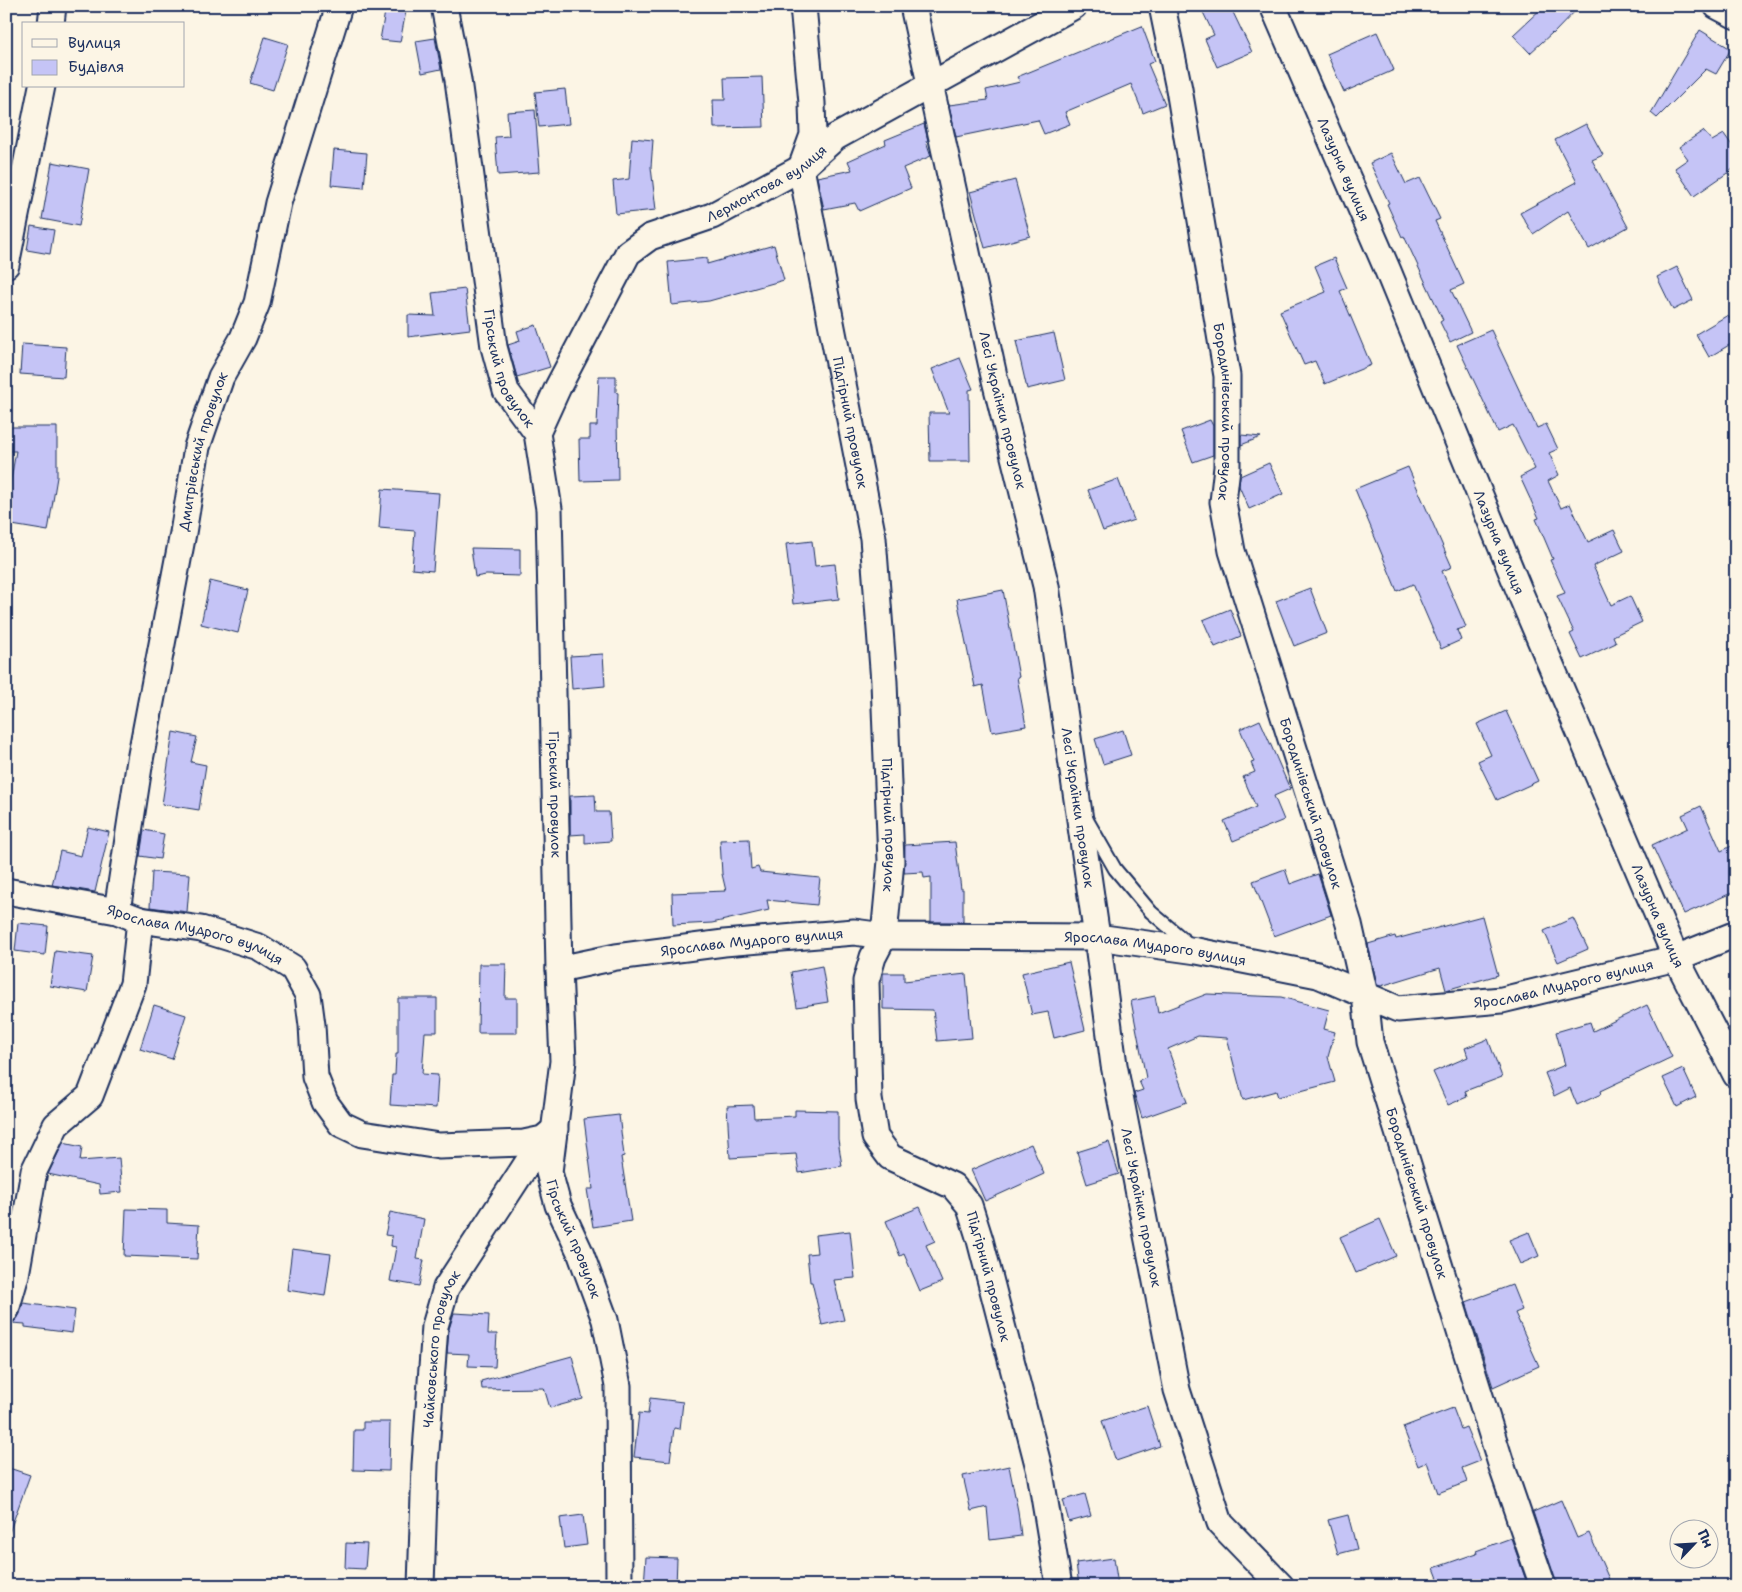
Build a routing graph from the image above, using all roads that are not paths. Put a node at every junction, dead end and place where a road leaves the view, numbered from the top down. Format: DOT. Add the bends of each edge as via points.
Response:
graph roads {
  1 [pos="53,6"];
  2 [pos="339,6"];
  3 [pos="444,6"];
  4 [pos="804,6"];
  5 [pos="913,6"];
  6 [pos="1074,6"];
  7 [pos="1162,6"];
  8 [pos="1273,6"];
  9 [pos="1718,6"];
  10 [pos="1736,16"];
  11 [pos="51,22"];
  12 [pos="930,87"];
  13 [pos="42,88"];
  14 [pos="801,168"];
  15 [pos="6,265"];
  16 [pos="537,433"];
  17 [pos="1078,804"];
  18 [pos="6,891"];
  19 [pos="117,911"];
  20 [pos="140,920"];
  21 [pos="1736,934"];
  22 [pos="884,936"];
  23 [pos="1097,937"];
  24 [pos="1197,951"];
  25 [pos="1676,958"];
  26 [pos="559,969"];
  27 [pos="1365,996"];
  28 [pos="1736,1075"];
  29 [pos="549,1134"];
  30 [pos="6,1310"];
  31 [pos="421,1586"];
  32 [pos="619,1586"];
  33 [pos="1059,1586"];
  34 [pos="1280,1586"];
  35 [pos="1543,1586"];
  1 -- 11 [label="street"];
  2 -- 19 [label="street, Дмитрівський провулок" via="278,203 257,303 243,338 221,377 197,447 140,760"];
  3 -- 16 [label="street, Гірський провулок" via="458,80 494,347 506,391"];
  4 -- 14 [label="street" via="813,135"];
  5 -- 12 [label="street, Лесі Українки провулок"];
  6 -- 12 [label="street, Лермонтова вулиця"];
  7 -- 27 [label="street, Бородинівський провулок" via="1179,89 1226,376 1227,467 1223,502 1232,551 1349,924"];
  8 -- 25 [label="street, Лазурна вулиця" via="1388,271 1520,595"];
  9 -- 10 [label="street"];
  12 -- 14 [label="street, Лермонтова вулиця" via="836,137"];
  12 -- 17 [label="street, Лесі Українки провулок" via="994,376 1046,586"];
  13 -- 15 [label="street"];
  14 -- 16 [label="street, Лермонтова вулиця" via="712,216 650,237 628,253"];
  14 -- 22 [label="street, Підгірний провулок" via="873,538 884,682 891,861"];
  16 -- 26 [label="street, Гірський провулок" via="549,509"];
  17 -- 23 [label="street, Лесі Українки провулок"];
  17 -- 24 [label="lane" via="1115,870 1151,912"];
  18 -- 19 [label="street, Ярослава Мудрого вулиця"];
  19 -- 20 [label="street, Ярослава Мудрого вулиця"];
  20 -- 29 [label="street, Ярослава Мудрого вулиця" via="201,929 259,948 293,968 308,995 315,1077 325,1102 341,1124 362,1134 439,1146 524,1143"];
  20 -- 30 [label="street" via="133,984 90,1096 56,1125 34,1171 16,1275"];
  21 -- 25 [label="street, Ярослава Мудрого вулиця"];
  22 -- 23 [label="street, Ярослава Мудрого вулиця"];
  22 -- 26 [label="street, Ярослава Мудрого вулиця" via="854,932 724,943 616,957"];
  22 -- 33 [label="street, Підгірний провулок" via="872,958 866,981 869,1099 875,1137 890,1157 953,1186 969,1205 1040,1472"];
  23 -- 24 [label="street, Ярослава Мудрого вулиця"];
  23 -- 34 [label="street, Лесі Українки провулок" via="1114,1066 1177,1390 1220,1523"];
  24 -- 27 [label="street, Ярослава Мудрого вулиця" via="1318,975"];
  25 -- 27 [label="street, Ярослава Мудрого вулиця" via="1502,1000 1398,1009"];
  25 -- 28 [label="street, Лазурна вулиця"];
  26 -- 29 [label="street, Гірський провулок" via="563,1061"];
  27 -- 35 [label="street, Бородинівський провулок" via="1370,1042 1503,1470"];
  29 -- 31 [label="street, Чайковського провулок" via="446,1288 434,1326"];
  29 -- 32 [label="street, Гірський провулок" via="549,1172 558,1205 580,1252 605,1320 618,1386"];
}
